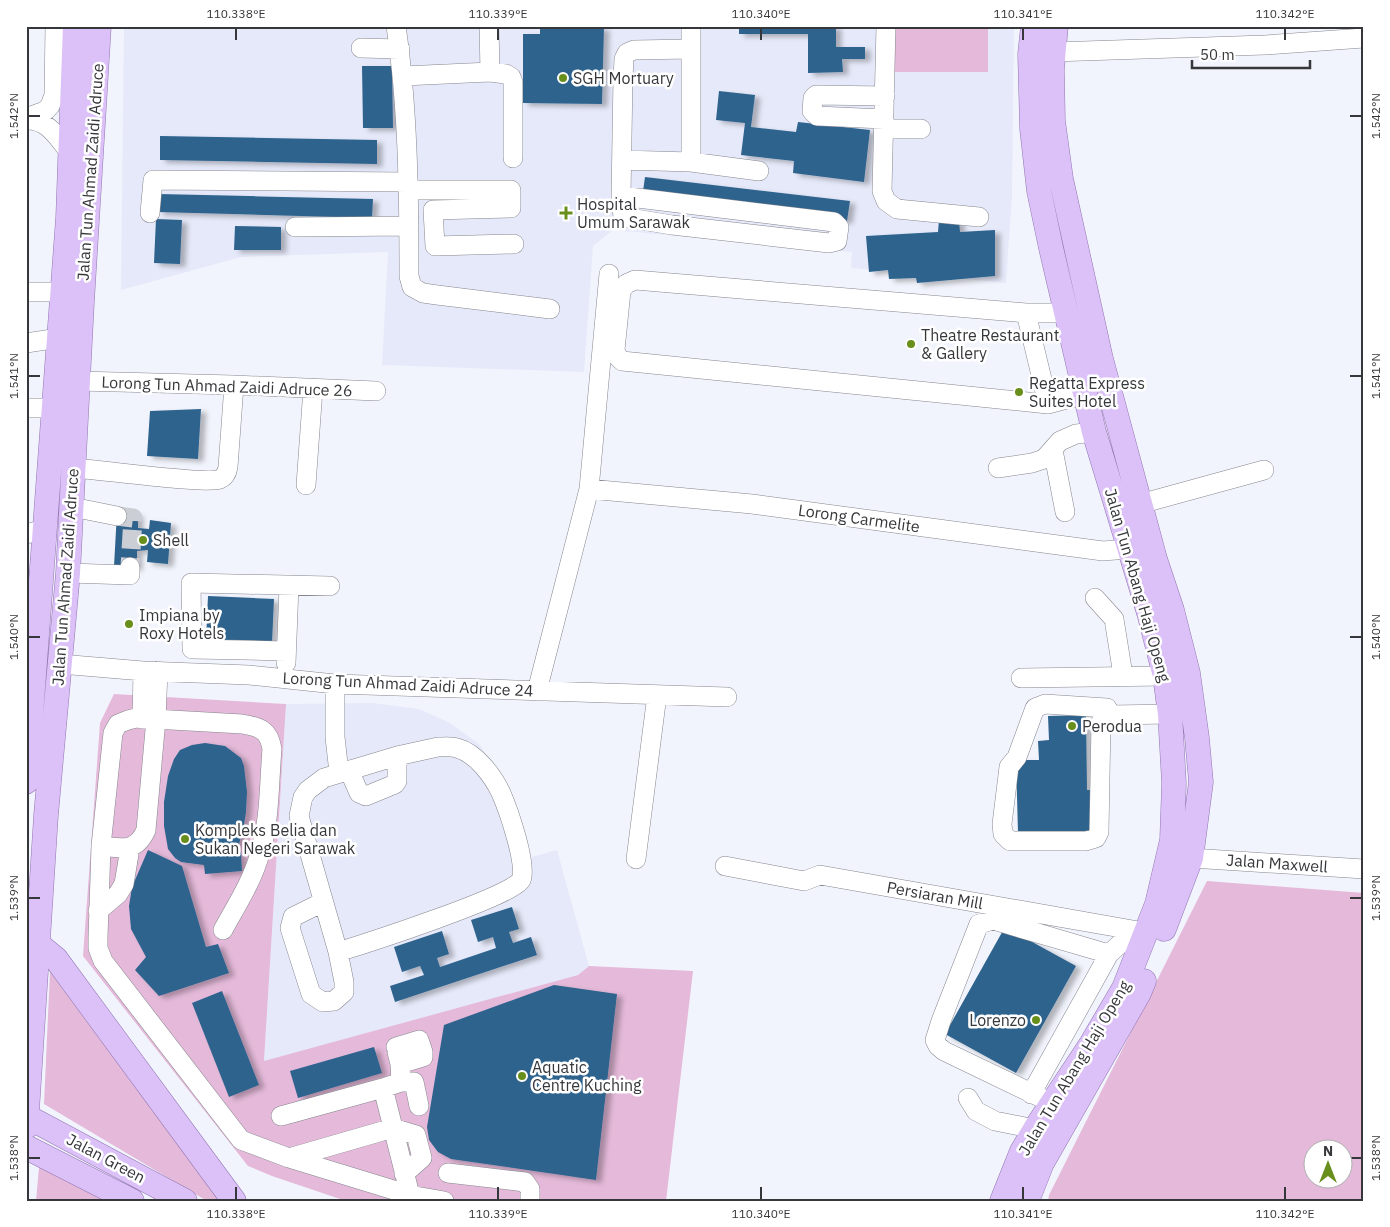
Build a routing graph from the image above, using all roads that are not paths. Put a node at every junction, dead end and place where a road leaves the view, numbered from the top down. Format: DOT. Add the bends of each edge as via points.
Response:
graph roads {
  1 [pos="55,26"];
  2 [pos="75,26"];
  3 [pos="99,26"];
  4 [pos="396,26"];
  5 [pos="489,26"];
  6 [pos="691,26"];
  7 [pos="886,26"];
  8 [pos="1034,26"];
  9 [pos="1056,26"];
  10 [pos="1364,38"];
  11 [pos="361,48"];
  12 [pos="400,49"];
  13 [pos="691,50"];
  14 [pos="1053,52"];
  15 [pos="490,72"];
  16 [pos="403,76"];
  17 [pos="54,95"];
  18 [pos="885,96"];
  19 [pos="26,119"];
  20 [pos="70,120"];
  21 [pos="884,124"];
  22 [pos="921,129"];
  23 [pos="70,153"];
  24 [pos="513,158"];
  25 [pos="622,160"];
  26 [pos="691,162"];
  27 [pos="759,172"];
  28 [pos="408,186"];
  29 [pos="621,196"];
  30 [pos="433,210"];
  31 [pos="150,213"];
  32 [pos="979,217"];
  33 [pos="408,219"];
  34 [pos="295,227"];
  35 [pos="514,244"];
  36 [pos="609,274"];
  37 [pos="26,292"];
  38 [pos="62,292"];
  39 [pos="550,309"];
  40 [pos="1026,313"];
  41 [pos="1067,314"];
  42 [pos="59,338"];
  43 [pos="26,343"];
  44 [pos="78,381"];
  45 [pos="234,385"];
  46 [pos="313,389"];
  47 [pos="376,391"];
  48 [pos="1085,394"];
  49 [pos="1048,404"];
  50 [pos="26,408"];
  51 [pos="54,408"];
  52 [pos="1094,432"];
  53 [pos="1053,450"];
  54 [pos="74,468"];
  55 [pos="998,468"];
  56 [pos="1264,470"];
  57 [pos="306,485"];
  58 [pos="589,489"];
  59 [pos="1140,504"];
  60 [pos="72,507"];
  61 [pos="1066,512"];
  62 [pos="117,516"];
  63 [pos="36,531"];
  64 [pos="1128,549"];
  65 [pos="130,567"];
  66 [pos="68,573"];
  67 [pos="289,586"];
  68 [pos="330,586"];
  69 [pos="1095,598"];
  70 [pos="32,629"];
  71 [pos="192,649"];
  72 [pos="286,651"];
  73 [pos="60,664"];
  74 [pos="151,671"];
  75 [pos="191,673"];
  76 [pos="1123,675"];
  77 [pos="1165,676"];
  78 [pos="1021,678"];
  79 [pos="286,679"];
  80 [pos="335,684"];
  81 [pos="537,691"];
  82 [pos="656,695"];
  83 [pos="727,697"];
  84 [pos="1170,714"];
  85 [pos="1111,715"];
  86 [pos="149,719"];
  87 [pos="397,756"];
  88 [pos="344,772"];
  89 [pos="26,782"];
  90 [pos="100,846"];
  91 [pos="130,848"];
  92 [pos="1191,858"];
  93 [pos="636,859"];
  94 [pos="725,866"];
  95 [pos="1364,869"];
  96 [pos="323,902"];
  97 [pos="98,911"];
  98 [pos="223,930"];
  99 [pos="1139,931"];
  100 [pos="39,945"];
  101 [pos="338,952"];
  102 [pos="1109,954"];
  103 [pos="383,1088"];
  104 [pos="968,1098"];
  105 [pos="1042,1098"];
  106 [pos="420,1106"];
  107 [pos="26,1116"];
  108 [pos="281,1116"];
  109 [pos="26,1127"];
  110 [pos="393,1128"];
  111 [pos="1034,1129"];
  112 [pos="26,1148"];
  113 [pos="289,1158"];
  114 [pos="448,1173"];
  115 [pos="410,1195"];
  116 [pos="132,1201"];
  117 [pos="186,1201"];
  118 [pos="234,1201"];
  119 [pos="444,1201"];
  120 [pos="530,1201"];
  121 [pos="1002,1201"];
  122 [pos="1027,1201"];
  1 -- 17 [label="street"];
  2 -- 20 [label="main road, Jalan Tun Ahmad Zaidi Adruce"];
  3 -- 44 [label="main road, Jalan Tun Ahmad Zaidi Adruce"];
  4 -- 12 [label="street"];
  5 -- 15 [label="street"];
  6 -- 13 [label="street"];
  7 -- 18 [label="street"];
  8 -- 41 [label="main road, Jalan Tun Abang Haji Openg" via="1030,54 1032,129 1039,191"];
  9 -- 14 [label="main road, Jalan Tun Abang Haji Openg"];
  10 -- 14 [label="street" via="1265,45"];
  11 -- 12 [label="street"];
  12 -- 16 [label="street"];
  13 -- 25 [label="street" via="634,50 627,53 623,78"];
  13 -- 26 [label="street"];
  14 -- 59 [label="main road, Jalan Tun Abang Haji Openg" via="1053,121 1061,179 1101,359"];
  15 -- 16 [label="street"];
  15 -- 24 [label="street" via="506,74 513,82"];
  16 -- 28 [label="street"];
  17 -- 19 [label="street" via="45,112"];
  17 -- 20 [label="street"];
  18 -- 21 [label="street"];
  18 -- 21 [label="street" via="816,95 812,111 817,116"];
  19 -- 23 [label="street" via="47,126"];
  20 -- 23 [label="main road, Jalan Tun Ahmad Zaidi Adruce"];
  21 -- 22 [label="street"];
  21 -- 32 [label="street" via="882,191 886,201 897,210"];
  23 -- 38 [label="main road, Jalan Tun Ahmad Zaidi Adruce"];
  25 -- 26 [label="street"];
  25 -- 29 [label="street"];
  26 -- 27 [label="street"];
  28 -- 30 [label="street" via="511,190 511,208"];
  28 -- 31 [label="street" via="154,180"];
  28 -- 33 [label="street"];
  29 -- 29 [label="street" via="621,214 626,219 829,243 837,241 839,227 834,222"];
  30 -- 33 [label="street"];
  30 -- 35 [label="street" via="435,246"];
  33 -- 34 [label="street"];
  33 -- 39 [label="street" via="410,282 416,290"];
  36 -- 58 [label="street"];
  37 -- 38 [label="street"];
  38 -- 42 [label="main road, Jalan Tun Ahmad Zaidi Adruce"];
  40 -- 41 [label="street"];
  40 -- 49 [label="street"];
  40 -- 49 [label="street" via="634,280 621,290 615,350 622,361"];
  41 -- 48 [label="main road, Jalan Tun Abang Haji Openg"];
  42 -- 43 [label="street"];
  42 -- 51 [label="main road, Jalan Tun Ahmad Zaidi Adruce"];
  44 -- 45 [label="street, Lorong Tun Ahmad Zaidi Adruce 26"];
  44 -- 54 [label="main road, Jalan Tun Ahmad Zaidi Adruce"];
  45 -- 46 [label="street, Lorong Tun Ahmad Zaidi Adruce 26"];
  45 -- 54 [label="street" via="228,467 226,475 219,480"];
  46 -- 47 [label="street, Lorong Tun Ahmad Zaidi Adruce 26"];
  46 -- 57 [label="street"];
  48 -- 49 [label="street"];
  48 -- 52 [label="main road, Jalan Tun Abang Haji Openg"];
  50 -- 51 [label="street"];
  51 -- 63 [label="main road, Jalan Tun Ahmad Zaidi Adruce"];
  52 -- 53 [label="street" via="1076,434 1060,442"];
  52 -- 64 [label="main road, Jalan Tun Abang Haji Openg"];
  53 -- 55 [label="street" via="1044,459 1032,463"];
  53 -- 61 [label="street"];
  54 -- 60 [label="main road, Jalan Tun Ahmad Zaidi Adruce"];
  56 -- 59 [label="street"];
  58 -- 64 [label="street, Lorong Carmelite" via="752,504 1104,551"];
  58 -- 81 [label="street"];
  59 -- 92 [label="main road, Jalan Tun Abang Haji Openg" via="1188,673 1200,782"];
  60 -- 62 [label="street"];
  60 -- 66 [label="main road, Jalan Tun Ahmad Zaidi Adruce"];
  63 -- 70 [label="main road, Jalan Tun Ahmad Zaidi Adruce"];
  64 -- 77 [label="main road, Jalan Tun Abang Haji Openg"];
  65 -- 66 [label="street" via="130,575"];
  66 -- 73 [label="main road, Jalan Tun Ahmad Zaidi Adruce"];
  67 -- 68 [label="street"];
  67 -- 71 [label="street" via="191,583"];
  67 -- 72 [label="street"];
  69 -- 76 [label="street" via="1114,619"];
  70 -- 89 [label="main road, Jalan Tun Ahmad Zaidi Adruce"];
  71 -- 72 [label="street"];
  71 -- 75 [label="street"];
  72 -- 79 [label="street"];
  73 -- 74 [label="street, Lorong Tun Ahmad Zaidi Adruce 24"];
  73 -- 100 [label="main road, Jalan Tun Ahmad Zaidi Adruce" via="46,816"];
  74 -- 75 [label="street, Lorong Tun Ahmad Zaidi Adruce 24"];
  74 -- 86 [label="street"];
  75 -- 79 [label="street, Lorong Tun Ahmad Zaidi Adruce 24"];
  76 -- 77 [label="street"];
  76 -- 78 [label="street"];
  77 -- 84 [label="main road, Jalan Tun Abang Haji Openg"];
  79 -- 80 [label="street, Lorong Tun Ahmad Zaidi Adruce 24"];
  80 -- 81 [label="street, Lorong Tun Ahmad Zaidi Adruce 24"];
  80 -- 88 [label="street" via="335,737"];
  81 -- 82 [label="street, Lorong Tun Ahmad Zaidi Adruce 24"];
  82 -- 83 [label="street, Lorong Tun Ahmad Zaidi Adruce 24"];
  82 -- 93 [label="street"];
  84 -- 85 [label="street"];
  84 -- 99 [label="main road, Jalan Tun Abang Haji Openg" via="1174,783 1172,840 1157,904"];
  85 -- 85 [label="street" via="1101,722 1096,838 1086,841 1010,841 1003,834 1002,824 1009,767 1018,756 1035,708 1045,704 1107,708"];
  86 -- 90 [label="street" via="128,720 118,724 113,733"];
  86 -- 91 [label="street" via="146,830"];
  86 -- 98 [label="street" via="248,725 265,732 270,740 268,808 260,855"];
  87 -- 88 [label="street"];
  87 -- 88 [label="street" via="395,784 366,796"];
  87 -- 101 [label="street" via="448,747 467,752 476,760 492,778 501,795 519,848 523,875 517,885 503,892"];
  88 -- 96 [label="street" via="324,778 308,790 300,808 299,816"];
  90 -- 91 [label="street"];
  90 -- 97 [label="street"];
  91 -- 97 [label="street" via="124,884 118,894"];
  92 -- 95 [label="street, Jalan Maxwell"];
  92 -- 122 [label="main road, Jalan Tun Abang Haji Openg" via="1139,994 1042,1163"];
  94 -- 99 [label="street, Persiaran Mill" via="804,881 820,875"];
  96 -- 101 [label="street"];
  96 -- 101 [label="street" via="293,917 290,928 311,994 323,1002 334,1001 344,992"];
  97 -- 113 [label="street" via="98,948 103,961 241,1140"];
  99 -- 102 [label="street"];
  99 -- 105 [label="main road, Jalan Tun Abang Haji Openg" via="1124,988 1090,1046"];
  100 -- 107 [label="main road, Jalan Tun Ahmad Zaidi Adruce"];
  100 -- 118 [label="main road" via="56,959"];
  102 -- 105 [label="street"];
  102 -- 105 [label="street" via="993,920 979,924 935,1040 944,1051"];
  103 -- 106 [label="street" via="397,1057 414,1082"];
  103 -- 108 [label="street"];
  103 -- 110 [label="street"];
  104 -- 111 [label="street" via="976,1111 995,1121"];
  105 -- 111 [label="main road, Jalan Tun Abang Haji Openg"];
  107 -- 109 [label="main road, Jalan Tun Ahmad Zaidi Adruce"];
  107 -- 117 [label="main road, Jalan Green"];
  110 -- 113 [label="street"];
  110 -- 115 [label="street"];
  111 -- 121 [label="main road, Jalan Tun Abang Haji Openg"];
  112 -- 116 [label="main road, Jalan Green"];
  113 -- 115 [label="street"];
  114 -- 120 [label="street" via="525,1182 530,1189"];
  115 -- 119 [label="street"];
}
